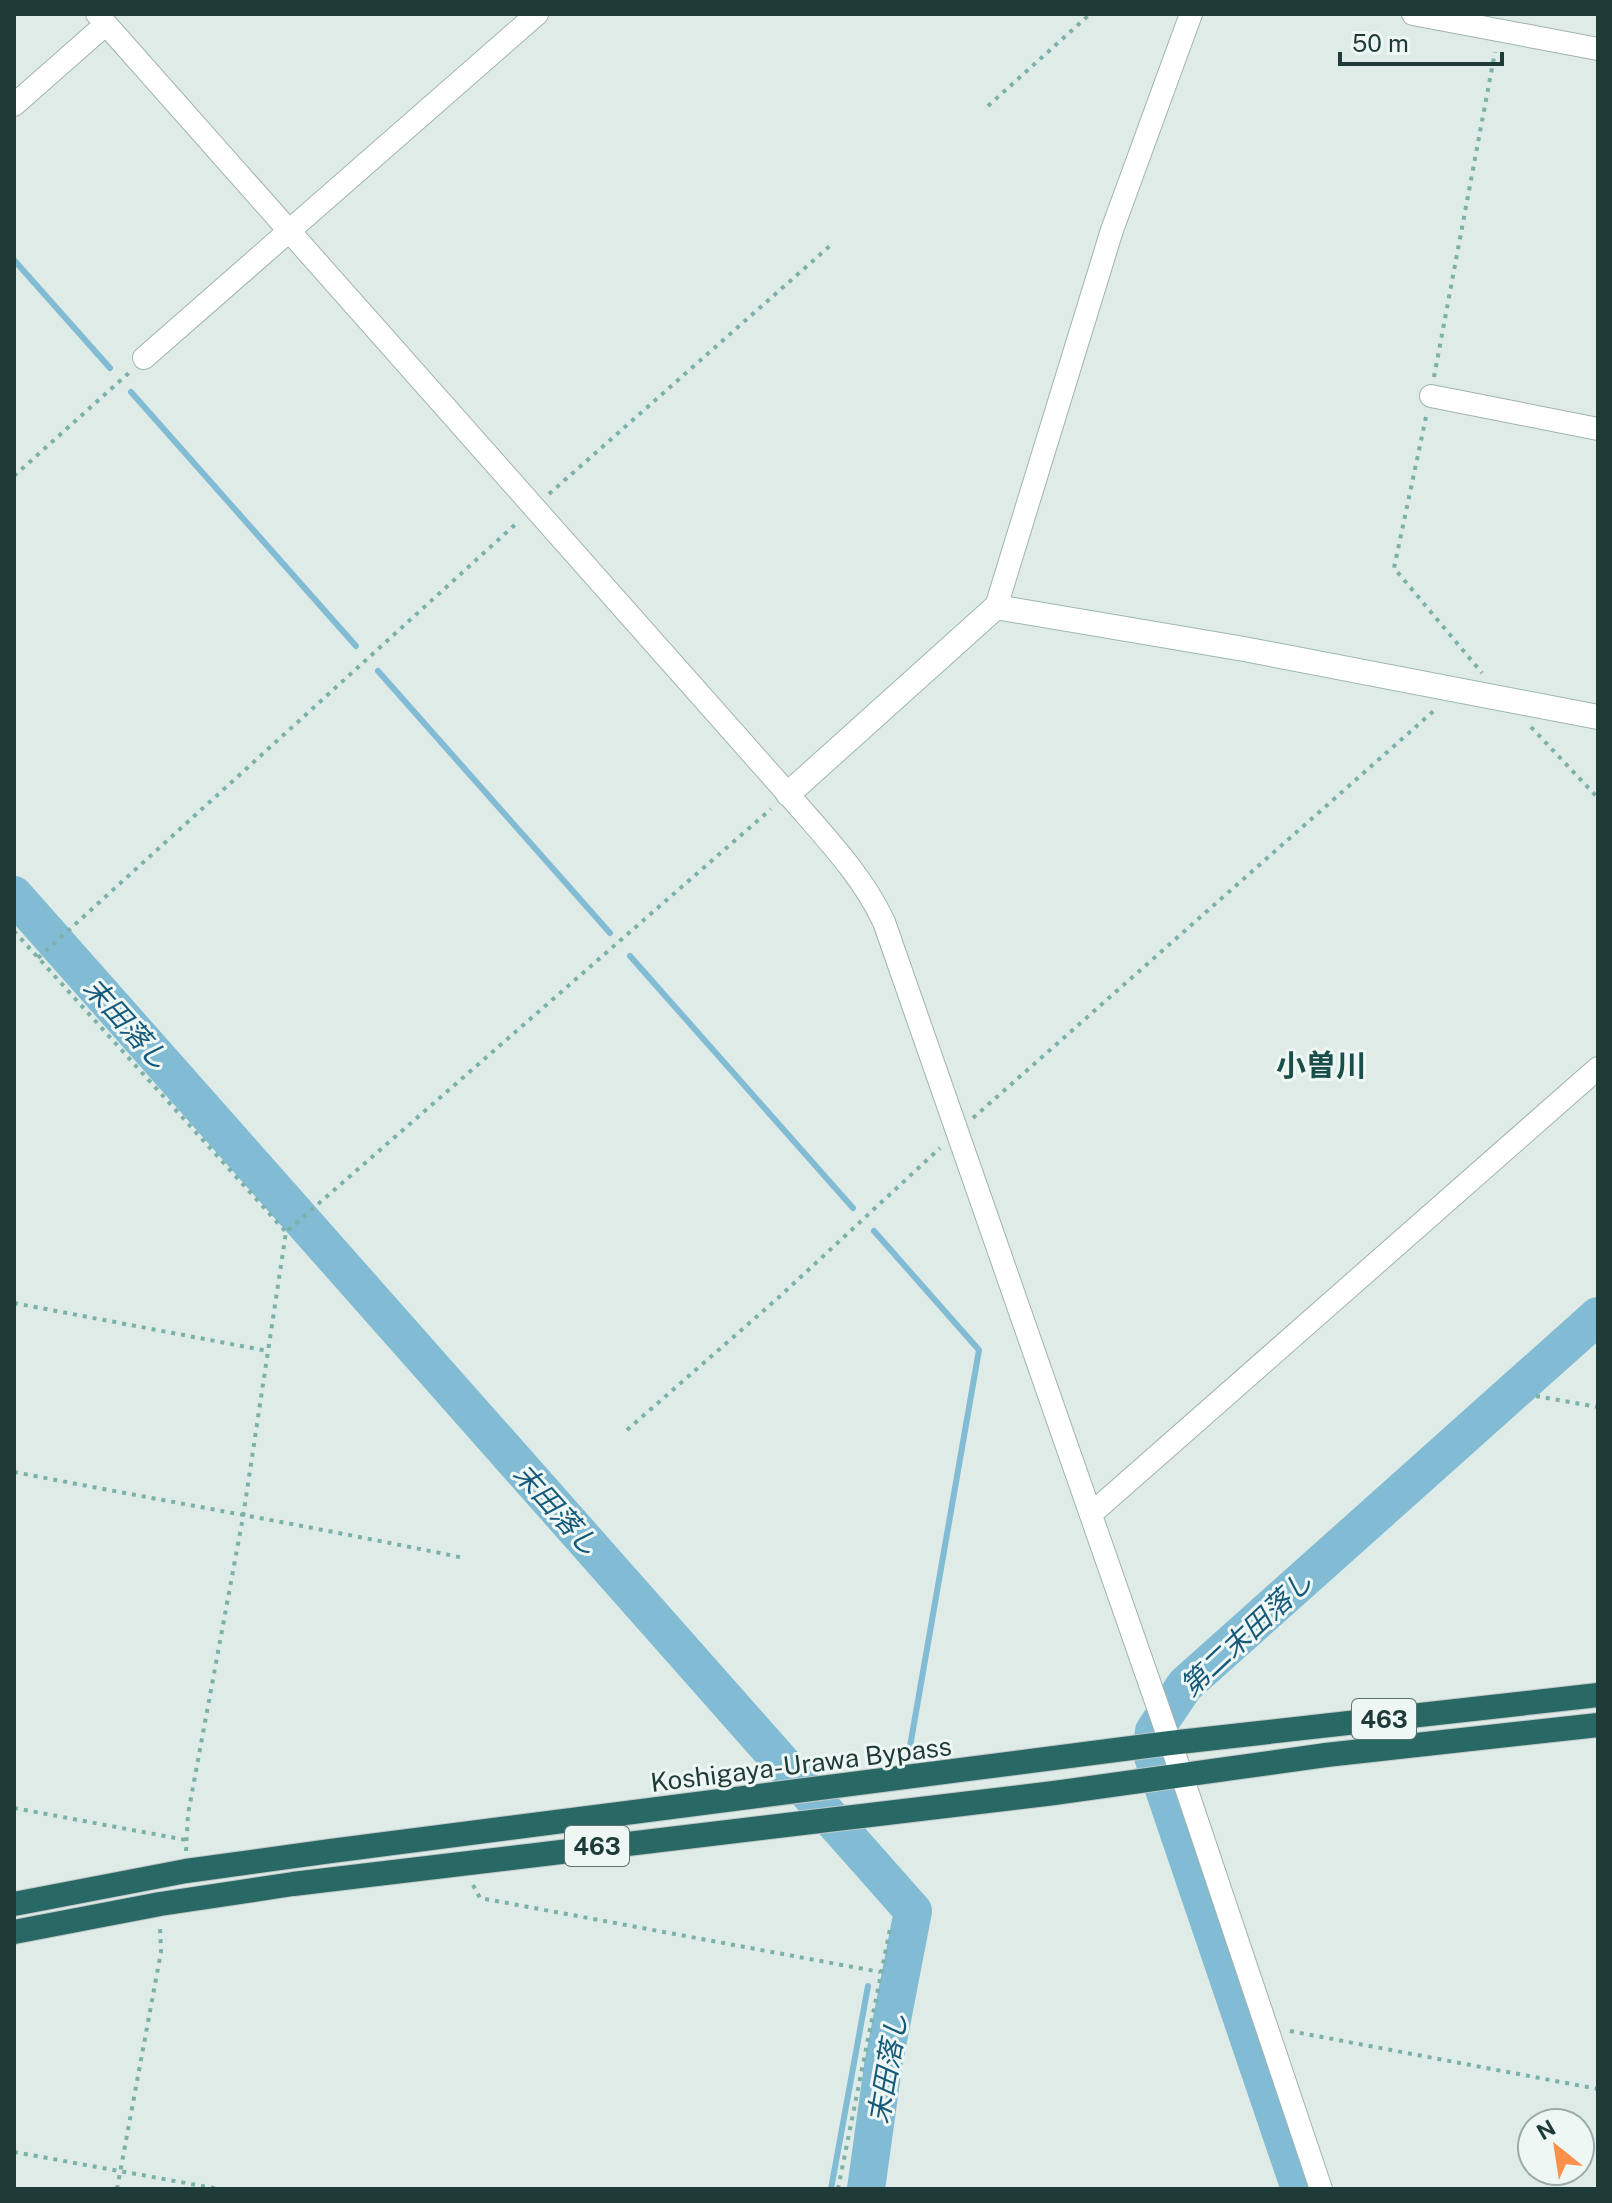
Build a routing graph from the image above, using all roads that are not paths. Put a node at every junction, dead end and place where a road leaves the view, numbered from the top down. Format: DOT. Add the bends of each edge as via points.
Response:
graph roads {
  1 [pos="537,14"];
  2 [pos="1191,14"];
  3 [pos="1413,14"];
  4 [pos="102,19"];
  5 [pos="1598,49"];
  6 [pos="14,105"];
  7 [pos="290,232"];
  8 [pos="144,358"];
  9 [pos="1431,396"];
  10 [pos="1598,429"];
  11 [pos="996,607"];
  12 [pos="1598,717"];
  13 [pos="788,794"];
  14 [pos="1598,1068"];
  15 [pos="1091,1514"];
  16 [pos="1598,1695"];
  17 [pos="1598,1725"];
  18 [pos="1170,1743"];
  19 [pos="1182,1776"];
  20 [pos="14,1904"];
  21 [pos="14,1932"];
  22 [pos="1321,2189"];
  1 -- 7 [label="street"];
  2 -- 11 [label="street" via="1112,230"];
  3 -- 5 [label="street"];
  4 -- 6 [label="street"];
  4 -- 7 [label="street"];
  7 -- 8 [label="street"];
  7 -- 13 [label="street"];
  9 -- 10 [label="street"];
  11 -- 12 [label="street"];
  11 -- 13 [label="street"];
  13 -- 15 [label="street" via="854,871 884,922"];
  14 -- 15 [label="street"];
  15 -- 18 [label="street"];
  16 -- 18 [label="highway, Koshigaya-Urawa Bypass / 463"];
  17 -- 19 [label="highway, 463"];
  18 -- 19 [label="street"];
  18 -- 20 [label="highway, Koshigaya-Urawa Bypass / 463" via="186,1871"];
  19 -- 21 [label="highway, 463" via="293,1884"];
  19 -- 22 [label="street"];
}
